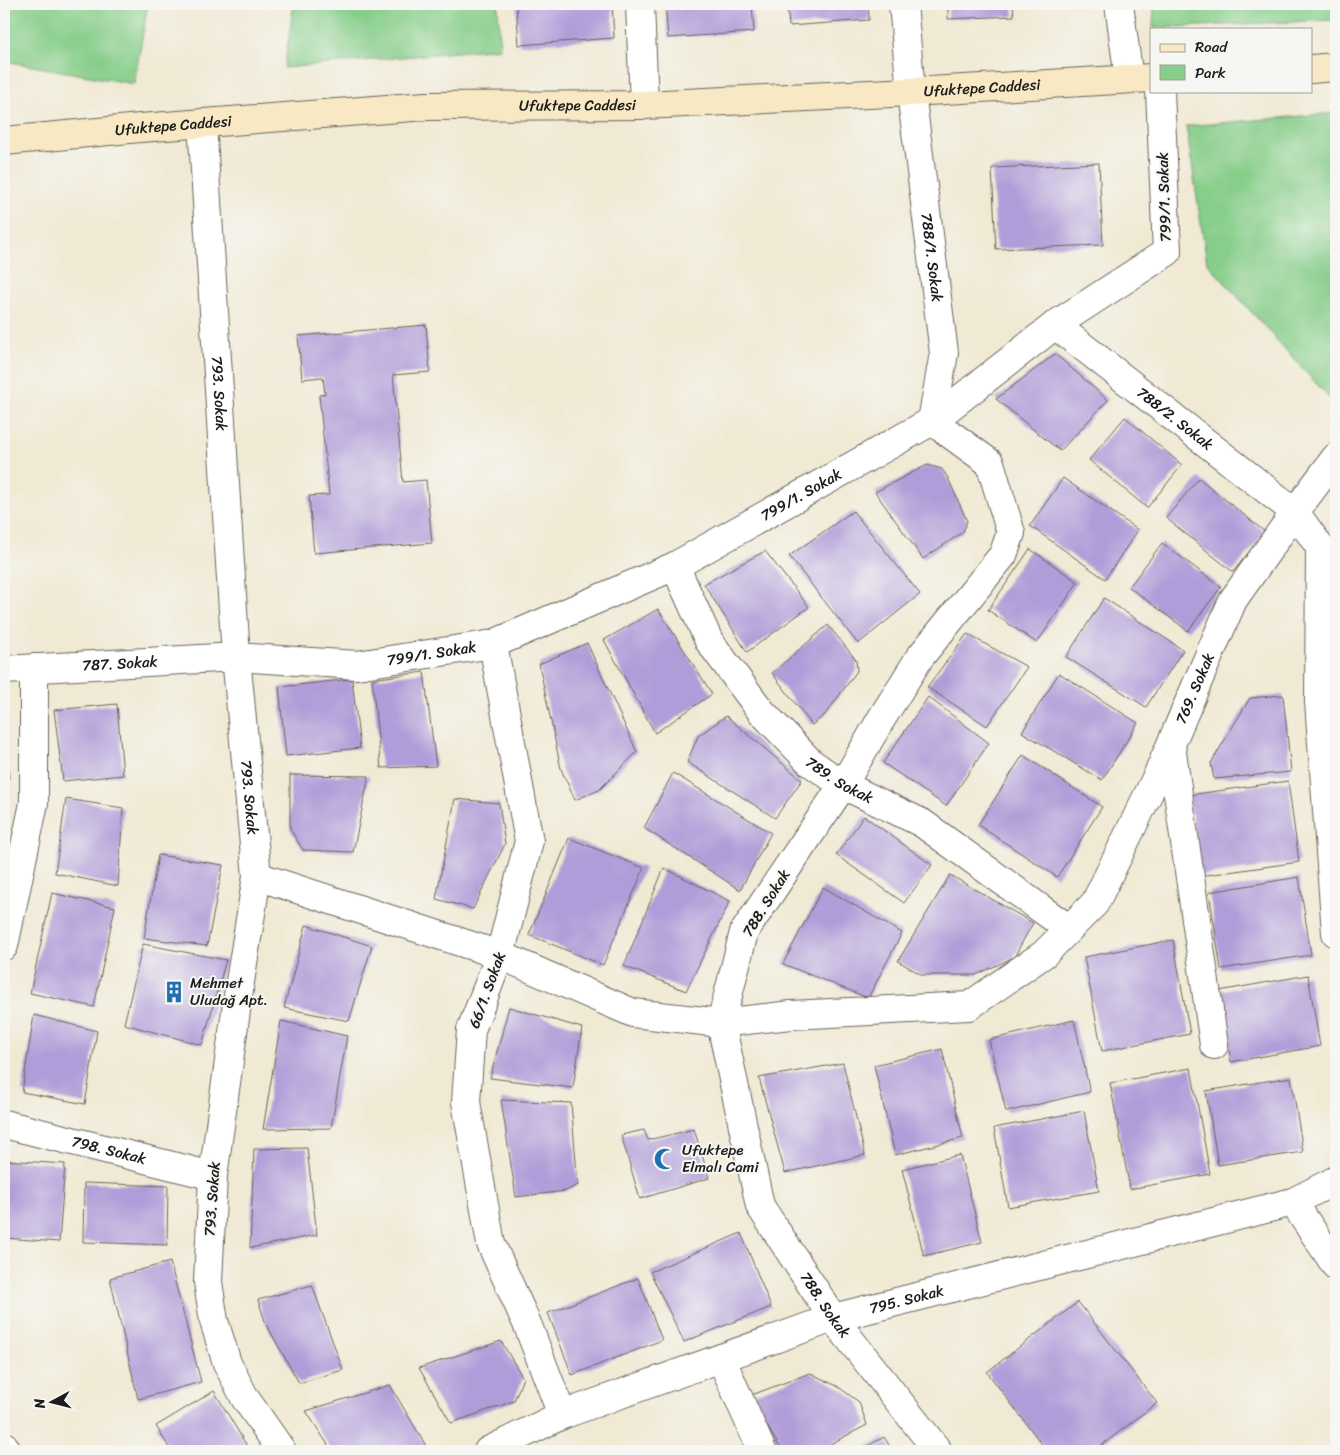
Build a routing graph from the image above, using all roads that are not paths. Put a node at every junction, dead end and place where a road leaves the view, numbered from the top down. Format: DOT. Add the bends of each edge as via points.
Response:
graph roads {
  1 [pos="640,4"];
  2 [pos="903,4"];
  3 [pos="1119,4"];
  4 [pos="1336,67"];
  5 [pos="1312,68"];
  6 [pos="1140,79"];
  7 [pos="911,92"];
  8 [pos="1160,92"];
  9 [pos="644,105"];
  10 [pos="202,123"];
  11 [pos="4,141"];
  12 [pos="1055,325"];
  13 [pos="932,421"];
  14 [pos="1336,457"];
  15 [pos="1295,512"];
  16 [pos="675,566"];
  17 [pos="493,644"];
  18 [pos="236,657"];
  19 [pos="34,668"];
  20 [pos="4,670"];
  21 [pos="1171,744"];
  22 [pos="843,785"];
  23 [pos="258,876"];
  24 [pos="1069,928"];
  25 [pos="1336,933"];
  26 [pos="4,946"];
  27 [pos="500,955"];
  28 [pos="721,1023"];
  29 [pos="1214,1045"];
  30 [pos="4,1124"];
  31 [pos="212,1176"];
  32 [pos="1336,1180"];
  33 [pos="1293,1202"];
  34 [pos="1336,1266"];
  35 [pos="833,1318"];
  36 [pos="721,1358"];
  37 [pos="562,1415"];
  38 [pos="4,1446"];
  39 [pos="7,1451"];
  40 [pos="282,1451"];
  41 [pos="488,1451"];
  42 [pos="762,1451"];
  43 [pos="938,1451"];
  1 -- 9 [label="street"];
  2 -- 7 [label="street, 788/1. Sokak"];
  3 -- 6 [label="street"];
  4 -- 5 [label="street"];
  6 -- 7 [label="street, Ufuktepe Caddesi"];
  7 -- 9 [label="street, Ufuktepe Caddesi"];
  7 -- 13 [label="street, 788/1. Sokak" via="944,353"];
  8 -- 12 [label="street, 799/1. Sokak" via="1167,252"];
  9 -- 10 [label="street, Ufuktepe Caddesi" via="426,106"];
  10 -- 11 [label="street, Ufuktepe Caddesi"];
  10 -- 18 [label="street, 793. Sokak"];
  12 -- 13 [label="street, 799/1. Sokak"];
  12 -- 15 [label="street, 788/2. Sokak"];
  13 -- 16 [label="street, 799/1. Sokak"];
  13 -- 22 [label="street, 788. Sokak" via="990,463 1010,533 1002,556 920,657"];
  14 -- 15 [label="street, 769. Sokak"];
  15 -- 21 [label="street, 769. Sokak" via="1233,600"];
  15 -- 25 [label="street, 788/2. Sokak" via="1320,547 1320,702"];
  16 -- 17 [label="street, 799/1. Sokak"];
  16 -- 22 [label="street, 789. Sokak" via="709,640 760,710 810,762"];
  17 -- 18 [label="street, 799/1. Sokak" via="357,665"];
  17 -- 27 [label="street, 66/1. Sokak" via="529,841"];
  18 -- 19 [label="street, 787. Sokak"];
  18 -- 23 [label="street, 793. Sokak"];
  19 -- 20 [label="street, 787. Sokak"];
  19 -- 26 [label="street" via="34,803"];
  21 -- 24 [label="street, 769. Sokak" via="1095,903"];
  21 -- 29 [label="street"];
  22 -- 24 [label="street, 789. Sokak" via="922,823"];
  22 -- 28 [label="street, 788. Sokak" via="744,932"];
  23 -- 27 [label="street, 769. Sokak"];
  23 -- 31 [label="street, 793. Sokak"];
  24 -- 28 [label="street, 769. Sokak" via="1044,954 969,1006 791,1015"];
  27 -- 28 [label="street, 769. Sokak" via="633,1013"];
  27 -- 37 [label="street, 66/1. Sokak" via="470,1030 466,1102 491,1244 528,1326"];
  28 -- 35 [label="street, 788. Sokak" via="760,1206"];
  30 -- 31 [label="street, 798. Sokak"];
  31 -- 40 [label="street, 793. Sokak" via="208,1282 214,1321 227,1363 245,1398"];
  32 -- 33 [label="street, 795. Sokak"];
  33 -- 34 [label="street"];
  33 -- 35 [label="street, 795. Sokak"];
  35 -- 36 [label="street, 795. Sokak"];
  35 -- 43 [label="street, 788. Sokak"];
  36 -- 37 [label="street, 795. Sokak"];
  36 -- 42 [label="street"];
  37 -- 41 [label="street, 795. Sokak"];
  38 -- 39 [label="street"];
}
